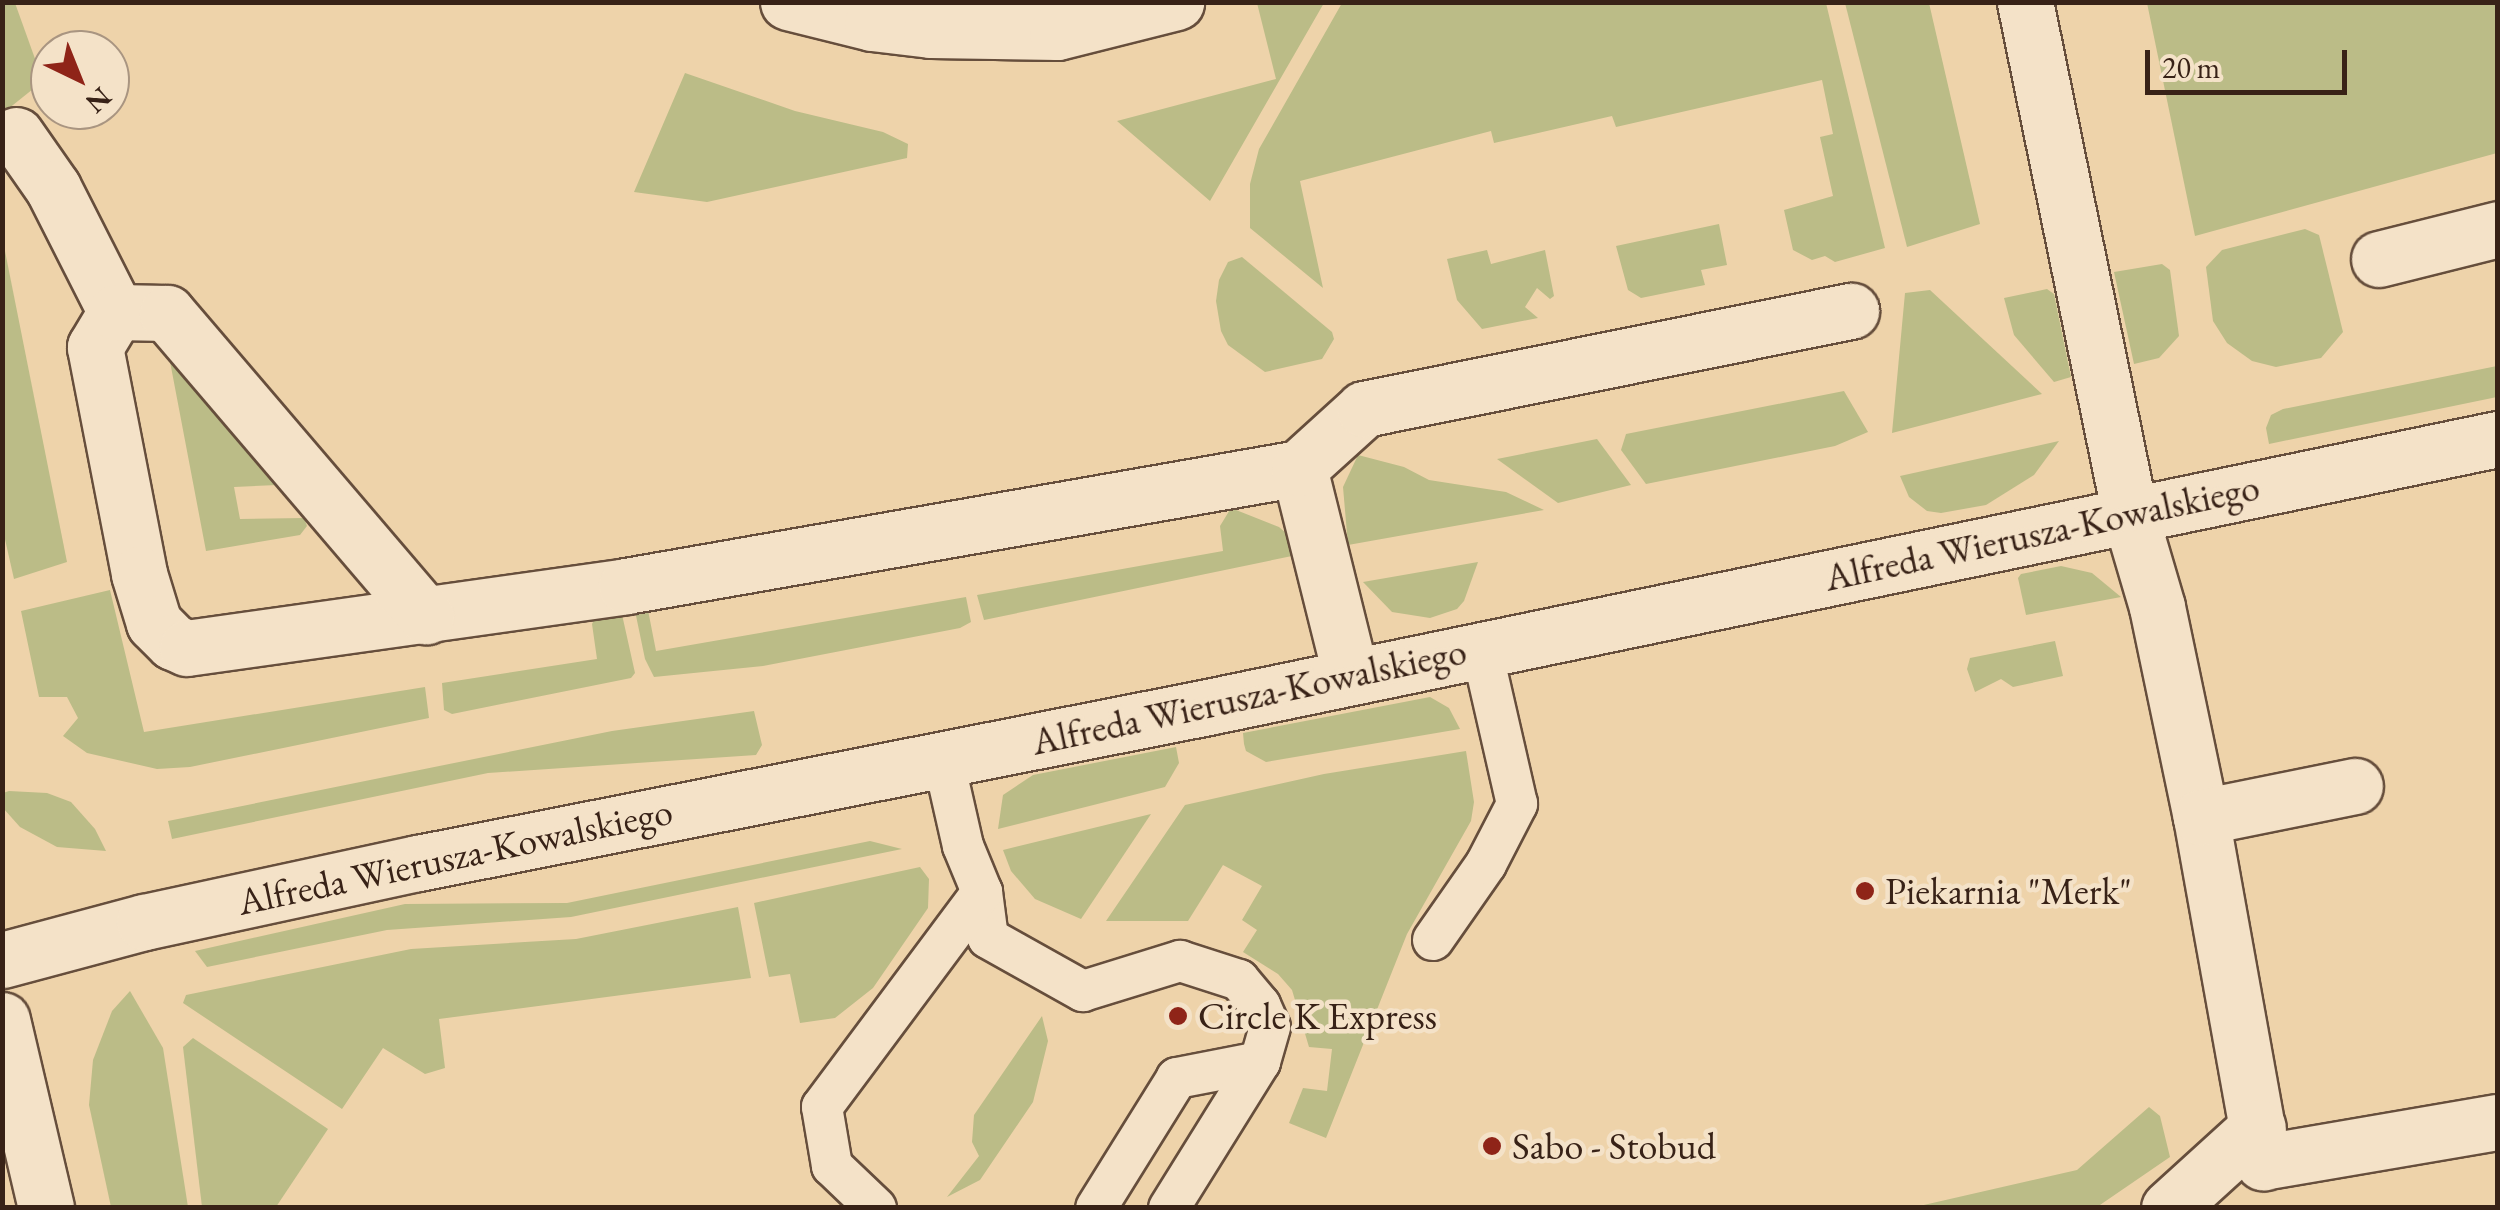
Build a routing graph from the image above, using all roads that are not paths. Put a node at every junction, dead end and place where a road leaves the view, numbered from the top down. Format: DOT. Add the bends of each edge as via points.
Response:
graph roads {
  1 [pos="788,2"];
  2 [pos="1176,2"];
  3 [pos="2025,2"];
  4 [pos="16,135"];
  5 [pos="2498,229"];
  6 [pos="2380,259"];
  7 [pos="1851,311"];
  8 [pos="116,312"];
  9 [pos="2498,439"];
  10 [pos="1300,468"];
  11 [pos="2130,515"];
  12 [pos="426,616"];
  13 [pos="1481,647"];
  14 [pos="1351,676"];
  15 [pos="944,758"];
  16 [pos="2355,786"];
  17 [pos="2201,818"];
  18 [pos="982,892"];
  19 [pos="1433,940"];
  20 [pos="2,960"];
  21 [pos="2,1020"];
  22 [pos="1260,1062"];
  23 [pos="2498,1122"];
  24 [pos="2258,1127"];
  25 [pos="46,1208"];
  26 [pos="876,1208"];
  27 [pos="1096,1208"];
  28 [pos="1168,1208"];
  29 [pos="2169,1208"];
  1 -- 2 [label="street" via="931,30 1057,32"];
  3 -- 11 [label="street"];
  4 -- 8 [label="street" via="53,188"];
  5 -- 6 [label="street"];
  7 -- 10 [label="street" via="1364,409"];
  8 -- 12 [label="street" via="167,312"];
  8 -- 12 [label="street" via="95,347 142,590 162,632 188,648 207,648"];
  9 -- 11 [label="street, Alfreda Wierusza-Kowalskiego"];
  10 -- 12 [label="street"];
  10 -- 14 [label="street"];
  11 -- 13 [label="street, Alfreda Wierusza-Kowalskiego"];
  11 -- 17 [label="street" via="2157,607"];
  13 -- 14 [label="street, Alfreda Wierusza-Kowalskiego"];
  13 -- 19 [label="lane" via="1516,804 1486,864"];
  14 -- 15 [label="street, Alfreda Wierusza-Kowalskiego"];
  15 -- 18 [label="lane" via="963,846"];
  15 -- 20 [label="street, Alfreda Wierusza-Kowalskiego" via="256,897"];
  16 -- 17 [label="street"];
  17 -- 24 [label="street"];
  18 -- 22 [label="lane" via="988,938 1083,991 1180,961 1239,980 1270,1027"];
  18 -- 26 [label="lane" via="822,1107 832,1166"];
  21 -- 25 [label="street"];
  22 -- 27 [label="lane" via="1177,1078"];
  22 -- 28 [label="lane"];
  23 -- 24 [label="street" via="2263,1162"];
  24 -- 29 [label="street"];
}
